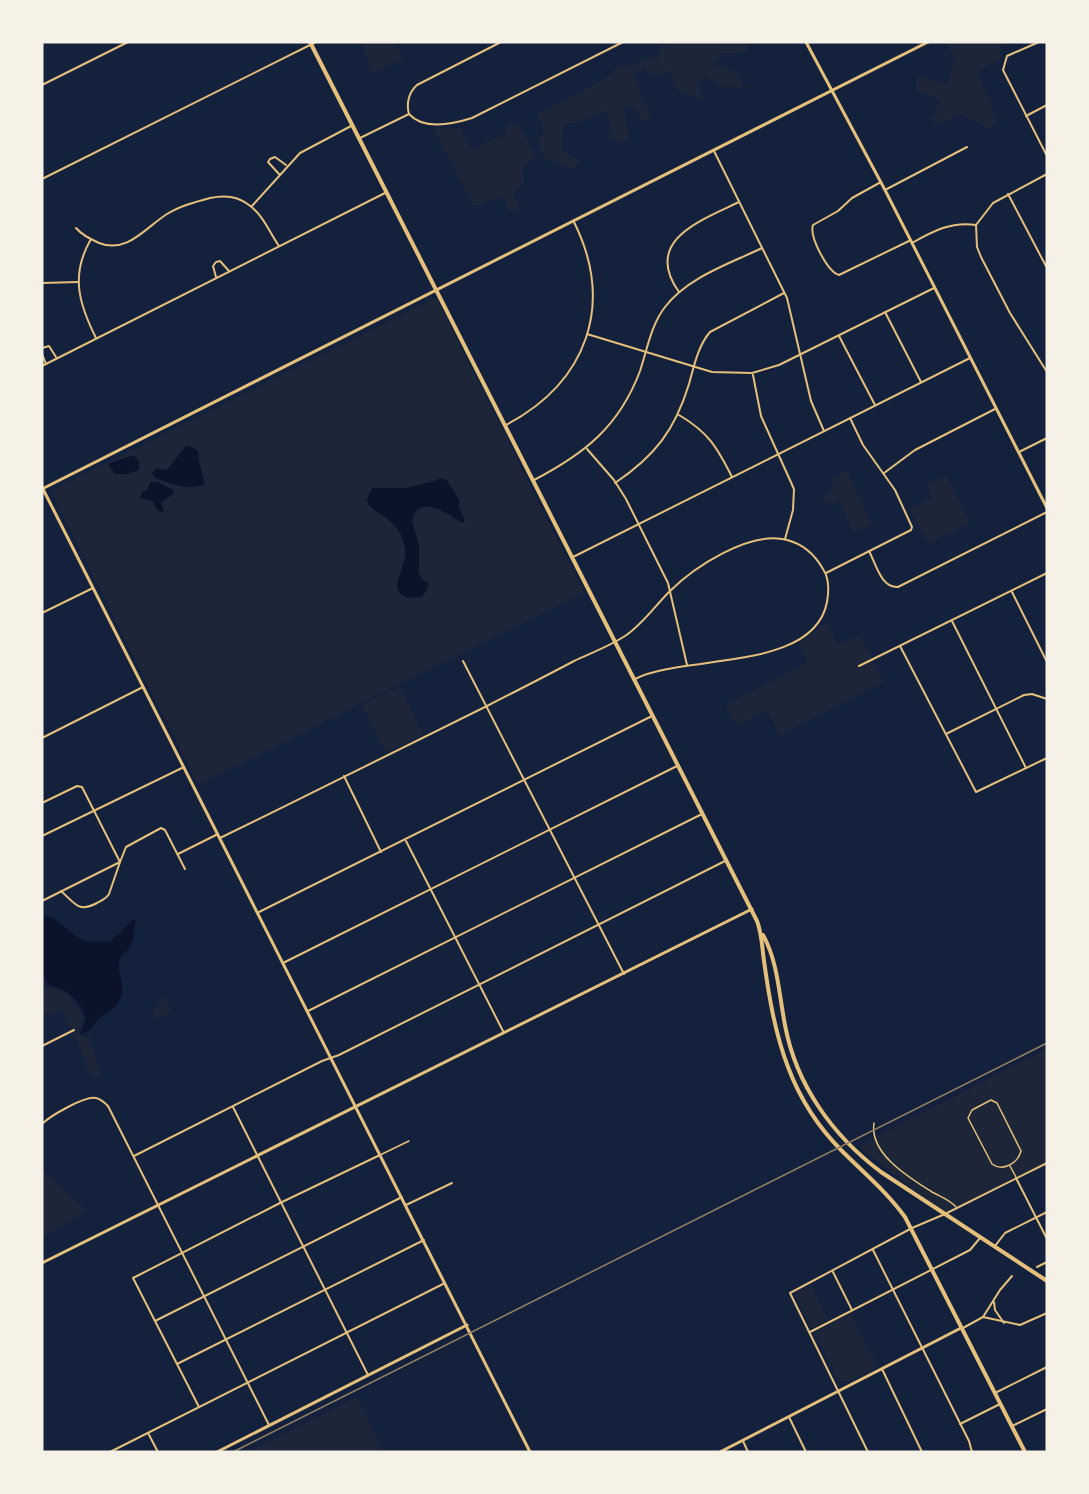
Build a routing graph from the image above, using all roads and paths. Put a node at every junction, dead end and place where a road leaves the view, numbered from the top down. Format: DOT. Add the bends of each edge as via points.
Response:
graph roads {
  1 [pos="128,42"];
  2 [pos="501,42"];
  3 [pos="622,42"];
  4 [pos="806,42"];
  5 [pos="928,42"];
  6 [pos="1039,42"];
  7 [pos="312,43"];
  8 [pos="42,85"];
  9 [pos="832,90"];
  10 [pos="1047,105"];
  11 [pos="409,114"];
  12 [pos="1026,116"];
  13 [pos="353,125"];
  14 [pos="360,138"];
  15 [pos="967,147"];
  16 [pos="714,151"];
  17 [pos="1047,156"];
  18 [pos="286,165"];
  19 [pos="279,174"];
  20 [pos="1047,174"];
  21 [pos="42,179"];
  22 [pos="881,182"];
  23 [pos="885,190"];
  24 [pos="387,192"];
  25 [pos="1008,194"];
  26 [pos="739,202"];
  27 [pos="252,206"];
  28 [pos="574,222"];
  29 [pos="976,225"];
  30 [pos="76,228"];
  31 [pos="91,239"];
  32 [pos="911,242"];
  33 [pos="279,246"];
  34 [pos="762,248"];
  35 [pos="1047,268"];
  36 [pos="229,271"];
  37 [pos="216,277"];
  38 [pos="78,282"];
  39 [pos="42,283"];
  40 [pos="935,287"];
  41 [pos="437,290"];
  42 [pos="679,292"];
  43 [pos="785,292"];
  44 [pos="885,312"];
  45 [pos="587,334"];
  46 [pos="839,335"];
  47 [pos="96,338"];
  48 [pos="42,348"];
  49 [pos="646,352"];
  50 [pos="42,354"];
  51 [pos="801,354"];
  52 [pos="970,357"];
  53 [pos="57,358"];
  54 [pos="44,365"];
  55 [pos="694,367"];
  56 [pos="1047,372"];
  57 [pos="752,373"];
  58 [pos="921,382"];
  59 [pos="875,405"];
  60 [pos="996,409"];
  61 [pos="678,415"];
  62 [pos="850,418"];
  63 [pos="506,425"];
  64 [pos="824,430"];
  65 [pos="1047,438"];
  66 [pos="587,448"];
  67 [pos="1018,452"];
  68 [pos="777,454"];
  69 [pos="884,473"];
  70 [pos="732,477"];
  71 [pos="534,480"];
  72 [pos="615,483"];
  73 [pos="42,488"];
  74 [pos="1047,510"];
  75 [pos="638,524"];
  76 [pos="785,539"];
  77 [pos="869,551"];
  78 [pos="573,557"];
  79 [pos="826,573"];
  80 [pos="1047,573"];
  81 [pos="93,588"];
  82 [pos="670,591"];
  83 [pos="1011,591"];
  84 [pos="42,613"];
  85 [pos="951,620"];
  86 [pos="615,640"];
  87 [pos="900,646"];
  88 [pos="463,661"];
  89 [pos="1047,662"];
  90 [pos="687,666"];
  91 [pos="859,666"];
  92 [pos="635,679"];
  93 [pos="143,687"];
  94 [pos="1047,699"];
  95 [pos="486,706"];
  96 [pos="996,708"];
  97 [pos="653,715"];
  98 [pos="946,734"];
  99 [pos="42,738"];
  100 [pos="1047,758"];
  101 [pos="678,765"];
  102 [pos="184,767"];
  103 [pos="1026,768"];
  104 [pos="344,776"];
  105 [pos="523,780"];
  106 [pos="42,803"];
  107 [pos="94,811"];
  108 [pos="703,814"];
  109 [pos="549,830"];
  110 [pos="218,834"];
  111 [pos="42,836"];
  112 [pos="220,838"];
  113 [pos="405,840"];
  114 [pos="381,852"];
  115 [pos="178,854"];
  116 [pos="726,860"];
  117 [pos="120,862"];
  118 [pos="185,869"];
  119 [pos="573,878"];
  120 [pos="430,889"];
  121 [pos="61,891"];
  122 [pos="42,901"];
  123 [pos="752,909"];
  124 [pos="257,914"];
  125 [pos="598,926"];
  126 [pos="761,932"];
  127 [pos="455,937"];
  128 [pos="283,963"];
  129 [pos="624,974"];
  130 [pos="479,986"];
  131 [pos="308,1011"];
  132 [pos="74,1030"];
  133 [pos="504,1033"];
  134 [pos="42,1046"];
  135 [pos="331,1057"];
  136 [pos="356,1106"];
  137 [pos="233,1107"];
  138 [pos="874,1123"];
  139 [pos="42,1124"];
  140 [pos="409,1142"];
  141 [pos="380,1155"];
  142 [pos="134,1156"];
  143 [pos="256,1156"];
  144 [pos="1047,1163"];
  145 [pos="1010,1166"];
  146 [pos="1016,1178"];
  147 [pos="452,1183"];
  148 [pos="402,1197"];
  149 [pos="280,1203"];
  150 [pos="158,1205"];
  151 [pos="406,1205"];
  152 [pos="957,1208"];
  153 [pos="1047,1212"];
  154 [pos="945,1214"];
  155 [pos="1036,1217"];
  156 [pos="912,1228"];
  157 [pos="981,1237"];
  158 [pos="1047,1239"];
  159 [pos="424,1240"];
  160 [pos="302,1246"];
  161 [pos="995,1246"];
  162 [pos="873,1250"];
  163 [pos="182,1252"];
  164 [pos="1047,1262"];
  165 [pos="42,1263"];
  166 [pos="1037,1267"];
  167 [pos="933,1268"];
  168 [pos="832,1271"];
  169 [pos="1012,1276"];
  170 [pos="1047,1281"];
  171 [pos="446,1283"];
  172 [pos="893,1289"];
  173 [pos="324,1290"];
  174 [pos="204,1296"];
  175 [pos="994,1300"];
  176 [pos="852,1310"];
  177 [pos="1047,1313"];
  178 [pos="983,1317"];
  179 [pos="155,1321"];
  180 [pos="1004,1323"];
  181 [pos="467,1325"];
  182 [pos="963,1328"];
  183 [pos="810,1332"];
  184 [pos="346,1333"];
  185 [pos="225,1339"];
  186 [pos="922,1348"];
  187 [pos="177,1364"];
  188 [pos="1047,1367"];
  189 [pos="882,1369"];
  190 [pos="368,1375"];
  191 [pos="247,1383"];
  192 [pos="838,1391"];
  193 [pos="995,1393"];
  194 [pos="1000,1404"];
  195 [pos="199,1407"];
  196 [pos="1047,1409"];
  197 [pos="789,1416"];
  198 [pos="960,1424"];
  199 [pos="269,1425"];
  200 [pos="1012,1426"];
  201 [pos="148,1433"];
  202 [pos="742,1440"];
  203 [pos="110,1452"];
  204 [pos="158,1452"];
  205 [pos="217,1452"];
  206 [pos="530,1452"];
  207 [pos="720,1452"];
  208 [pos="748,1452"];
  209 [pos="806,1452"];
  210 [pos="868,1452"];
  211 [pos="922,1452"];
  212 [pos="972,1452"];
  213 [pos="1025,1452"];
  1 -- 8 [label="street"];
  2 -- 11 [label="street" via="417,85 408,99"];
  3 -- 11 [label="street" via="464,121 432,124"];
  4 -- 9 [label="street"];
  5 -- 9 [label="street"];
  6 -- 12 [label="street" via="1007,56 1002,70"];
  7 -- 13 [label="main road"];
  7 -- 21 [label="street"];
  9 -- 16 [label="street"];
  9 -- 22 [label="street"];
  10 -- 12 [label="street"];
  11 -- 14 [label="street"];
  12 -- 17 [label="street"];
  13 -- 14 [label="main road"];
  13 -- 18 [label="street" via="300,153"];
  14 -- 24 [label="main road"];
  15 -- 23 [label="street"];
  16 -- 26 [label="street"];
  16 -- 28 [label="street"];
  18 -- 19 [label="street"];
  18 -- 19 [label="street" via="275,156 270,159 268,162"];
  19 -- 27 [label="street"];
  20 -- 25 [label="street"];
  22 -- 23 [label="street"];
  22 -- 32 [label="street" via="814,223 811,229 829,268 836,274 844,273"];
  23 -- 32 [label="street"];
  24 -- 33 [label="street"];
  24 -- 41 [label="main road"];
  25 -- 29 [label="street" via="993,203"];
  25 -- 35 [label="street"];
  26 -- 34 [label="street"];
  26 -- 42 [label="street" via="690,226 675,239 668,268"];
  27 -- 31 [label="street" via="234,197 215,197 175,210 122,245 110,246"];
  27 -- 33 [label="street"];
  28 -- 41 [label="street"];
  28 -- 45 [label="street" via="592,276 593,302"];
  29 -- 32 [label="street" via="951,224"];
  29 -- 56 [label="street" via="981,257"];
  30 -- 31 [label="street"];
  31 -- 38 [label="street" via="83,253"];
  32 -- 40 [label="street"];
  33 -- 36 [label="street"];
  34 -- 42 [label="street"];
  34 -- 43 [label="street"];
  36 -- 37 [label="street"];
  36 -- 37 [label="street" via="220,261 216,262"];
  37 -- 47 [label="street"];
  38 -- 39 [label="street"];
  38 -- 47 [label="street" via="81,304"];
  40 -- 44 [label="street"];
  40 -- 52 [label="street"];
  41 -- 63 [label="main road"];
  41 -- 73 [label="street"];
  42 -- 49 [label="street" via="658,317"];
  43 -- 51 [label="street"];
  43 -- 55 [label="street" via="710,332"];
  44 -- 46 [label="street"];
  44 -- 58 [label="street"];
  45 -- 49 [label="street"];
  45 -- 63 [label="street" via="573,367 557,388"];
  46 -- 51 [label="street"];
  46 -- 59 [label="street"];
  47 -- 53 [label="street"];
  48 -- 53 [label="street" via="48,346"];
  49 -- 55 [label="street"];
  49 -- 66 [label="street" via="625,403"];
  50 -- 54 [label="street"];
  51 -- 57 [label="street"];
  51 -- 64 [label="street" via="811,400"];
  52 -- 58 [label="street"];
  52 -- 60 [label="street"];
  53 -- 54 [label="street"];
  55 -- 57 [label="street" via="726,374"];
  55 -- 61 [label="street"];
  57 -- 68 [label="street" via="761,416"];
  58 -- 59 [label="street"];
  59 -- 62 [label="street"];
  60 -- 67 [label="street"];
  60 -- 69 [label="street" via="915,450"];
  61 -- 70 [label="street" via="713,441"];
  61 -- 72 [label="street" via="652,454"];
  62 -- 64 [label="street"];
  62 -- 69 [label="street" via="863,445"];
  63 -- 71 [label="main road"];
  64 -- 68 [label="street"];
  65 -- 67 [label="street"];
  66 -- 71 [label="street"];
  66 -- 72 [label="street"];
  67 -- 74 [label="street"];
  68 -- 70 [label="street"];
  68 -- 76 [label="street" via="794,489"];
  69 -- 77 [label="street" via="912,527"];
  70 -- 75 [label="street"];
  71 -- 78 [label="main road"];
  72 -- 75 [label="street"];
  73 -- 81 [label="street"];
  74 -- 77 [label="street" via="898,587 884,582"];
  75 -- 78 [label="street"];
  75 -- 82 [label="street"];
  76 -- 79 [label="street" via="812,554"];
  76 -- 82 [label="street" via="762,540 736,548 698,568"];
  77 -- 79 [label="street"];
  78 -- 86 [label="main road"];
  79 -- 90 [label="street" via="828,594 824,614 806,636 756,654"];
  80 -- 83 [label="street"];
  81 -- 84 [label="street"];
  81 -- 93 [label="street"];
  82 -- 86 [label="street" via="626,635"];
  82 -- 90 [label="street"];
  83 -- 85 [label="street"];
  83 -- 89 [label="street"];
  85 -- 87 [label="street"];
  85 -- 96 [label="street"];
  86 -- 92 [label="main road"];
  86 -- 95 [label="street"];
  87 -- 91 [label="street"];
  87 -- 98 [label="street"];
  88 -- 95 [label="street"];
  90 -- 92 [label="street"];
  92 -- 97 [label="main road"];
  93 -- 99 [label="street"];
  93 -- 102 [label="street"];
  94 -- 96 [label="street" via="1028,694"];
  95 -- 104 [label="street"];
  95 -- 105 [label="street"];
  96 -- 98 [label="street"];
  96 -- 103 [label="street"];
  97 -- 101 [label="main road"];
  97 -- 105 [label="street"];
  98 -- 103 [label="street" via="979,792"];
  100 -- 103 [label="street"];
  101 -- 108 [label="main road"];
  101 -- 109 [label="street"];
  102 -- 107 [label="street"];
  102 -- 110 [label="street"];
  104 -- 112 [label="street"];
  104 -- 114 [label="street"];
  105 -- 109 [label="street"];
  105 -- 113 [label="street"];
  106 -- 107 [label="street" via="77,786 82,787"];
  107 -- 111 [label="street"];
  107 -- 117 [label="street"];
  108 -- 116 [label="main road"];
  108 -- 119 [label="street"];
  109 -- 119 [label="street"];
  109 -- 120 [label="street"];
  110 -- 112 [label="street"];
  110 -- 115 [label="street"];
  112 -- 124 [label="street"];
  113 -- 114 [label="street"];
  113 -- 120 [label="street"];
  114 -- 124 [label="street"];
  115 -- 117 [label="street" via="161,828 126,847"];
  115 -- 118 [label="street"];
  116 -- 123 [label="main road"];
  116 -- 125 [label="street"];
  117 -- 121 [label="street"];
  117 -- 121 [label="street" via="109,894 86,909"];
  119 -- 125 [label="street"];
  119 -- 127 [label="street"];
  120 -- 127 [label="street"];
  120 -- 128 [label="street"];
  121 -- 122 [label="street"];
  123 -- 126 [label="main road"];
  123 -- 129 [label="street"];
  124 -- 128 [label="street"];
  125 -- 129 [label="street"];
  125 -- 130 [label="street"];
  126 -- 154 [label="main road" via="773,960 790,1045 818,1107 866,1160"];
  126 -- 156 [label="main road" via="777,1032 799,1092 831,1139 878,1184"];
  127 -- 130 [label="street"];
  127 -- 131 [label="street"];
  128 -- 131 [label="street"];
  129 -- 133 [label="street"];
  130 -- 133 [label="street"];
  130 -- 135 [label="street"];
  131 -- 135 [label="street"];
  132 -- 134 [label="street"];
  133 -- 136 [label="street"];
  135 -- 136 [label="street"];
  135 -- 137 [label="street"];
  136 -- 141 [label="street"];
  136 -- 143 [label="street"];
  137 -- 142 [label="street"];
  137 -- 143 [label="street"];
  138 -- 152 [label="lane" via="878,1145 888,1158"];
  139 -- 142 [label="street" via="84,1100 97,1098 108,1107"];
  140 -- 141 [label="lane"];
  141 -- 148 [label="street"];
  141 -- 149 [label="street"];
  142 -- 150 [label="street"];
  143 -- 149 [label="street"];
  143 -- 150 [label="street"];
  144 -- 146 [label="street"];
  145 -- 145 [label="lane" via="999,1168 992,1164 968,1118 972,1110 991,1100 997,1103 1021,1151"];
  145 -- 146 [label="lane"];
  146 -- 152 [label="street"];
  146 -- 155 [label="street"];
  147 -- 151 [label="street"];
  148 -- 151 [label="street"];
  148 -- 160 [label="street"];
  149 -- 160 [label="street"];
  149 -- 163 [label="street"];
  150 -- 163 [label="street"];
  150 -- 165 [label="street"];
  151 -- 159 [label="street"];
  152 -- 154 [label="street"];
  153 -- 155 [label="street"];
  154 -- 156 [label="street"];
  154 -- 157 [label="main road"];
  155 -- 158 [label="street"];
  155 -- 161 [label="street" via="1005,1233"];
  156 -- 162 [label="street"];
  156 -- 167 [label="main road"];
  157 -- 161 [label="main road"];
  157 -- 167 [label="street" via="970,1250"];
  159 -- 171 [label="street"];
  159 -- 173 [label="street"];
  160 -- 173 [label="street"];
  160 -- 174 [label="street"];
  161 -- 170 [label="main road"];
  162 -- 168 [label="street"];
  162 -- 172 [label="street"];
  163 -- 174 [label="street"];
  163 -- 179 [label="street" via="133,1278"];
  164 -- 166 [label="street"];
  167 -- 172 [label="street"];
  167 -- 182 [label="main road"];
  168 -- 176 [label="street"];
  168 -- 183 [label="street" via="790,1293"];
  169 -- 175 [label="street"];
  171 -- 181 [label="street"];
  171 -- 184 [label="street"];
  172 -- 176 [label="street"];
  172 -- 186 [label="street"];
  173 -- 184 [label="street"];
  173 -- 185 [label="street"];
  174 -- 179 [label="street"];
  174 -- 185 [label="street"];
  175 -- 178 [label="street"];
  175 -- 180 [label="street" via="995,1310"];
  176 -- 183 [label="street"];
  177 -- 180 [label="street" via="1020,1325"];
  178 -- 180 [label="street"];
  178 -- 182 [label="street"];
  179 -- 187 [label="street"];
  181 -- 190 [label="street"];
  181 -- 206 [label="street"];
  182 -- 186 [label="street"];
  182 -- 193 [label="main road"];
  183 -- 192 [label="street"];
  184 -- 190 [label="street"];
  184 -- 191 [label="street"];
  185 -- 187 [label="street"];
  185 -- 191 [label="street"];
  186 -- 189 [label="street"];
  186 -- 198 [label="street"];
  187 -- 195 [label="street"];
  188 -- 193 [label="street"];
  189 -- 192 [label="street"];
  189 -- 211 [label="street"];
  190 -- 199 [label="street"];
  191 -- 195 [label="street"];
  191 -- 199 [label="street"];
  192 -- 197 [label="street"];
  192 -- 210 [label="street"];
  193 -- 194 [label="main road"];
  194 -- 198 [label="street"];
  194 -- 200 [label="main road"];
  195 -- 201 [label="street"];
  196 -- 200 [label="street"];
  197 -- 202 [label="street"];
  197 -- 209 [label="street"];
  198 -- 212 [label="street"];
  199 -- 205 [label="street"];
  200 -- 213 [label="main road"];
  201 -- 203 [label="street"];
  201 -- 204 [label="street"];
  202 -- 207 [label="street"];
  202 -- 208 [label="street"];
}
